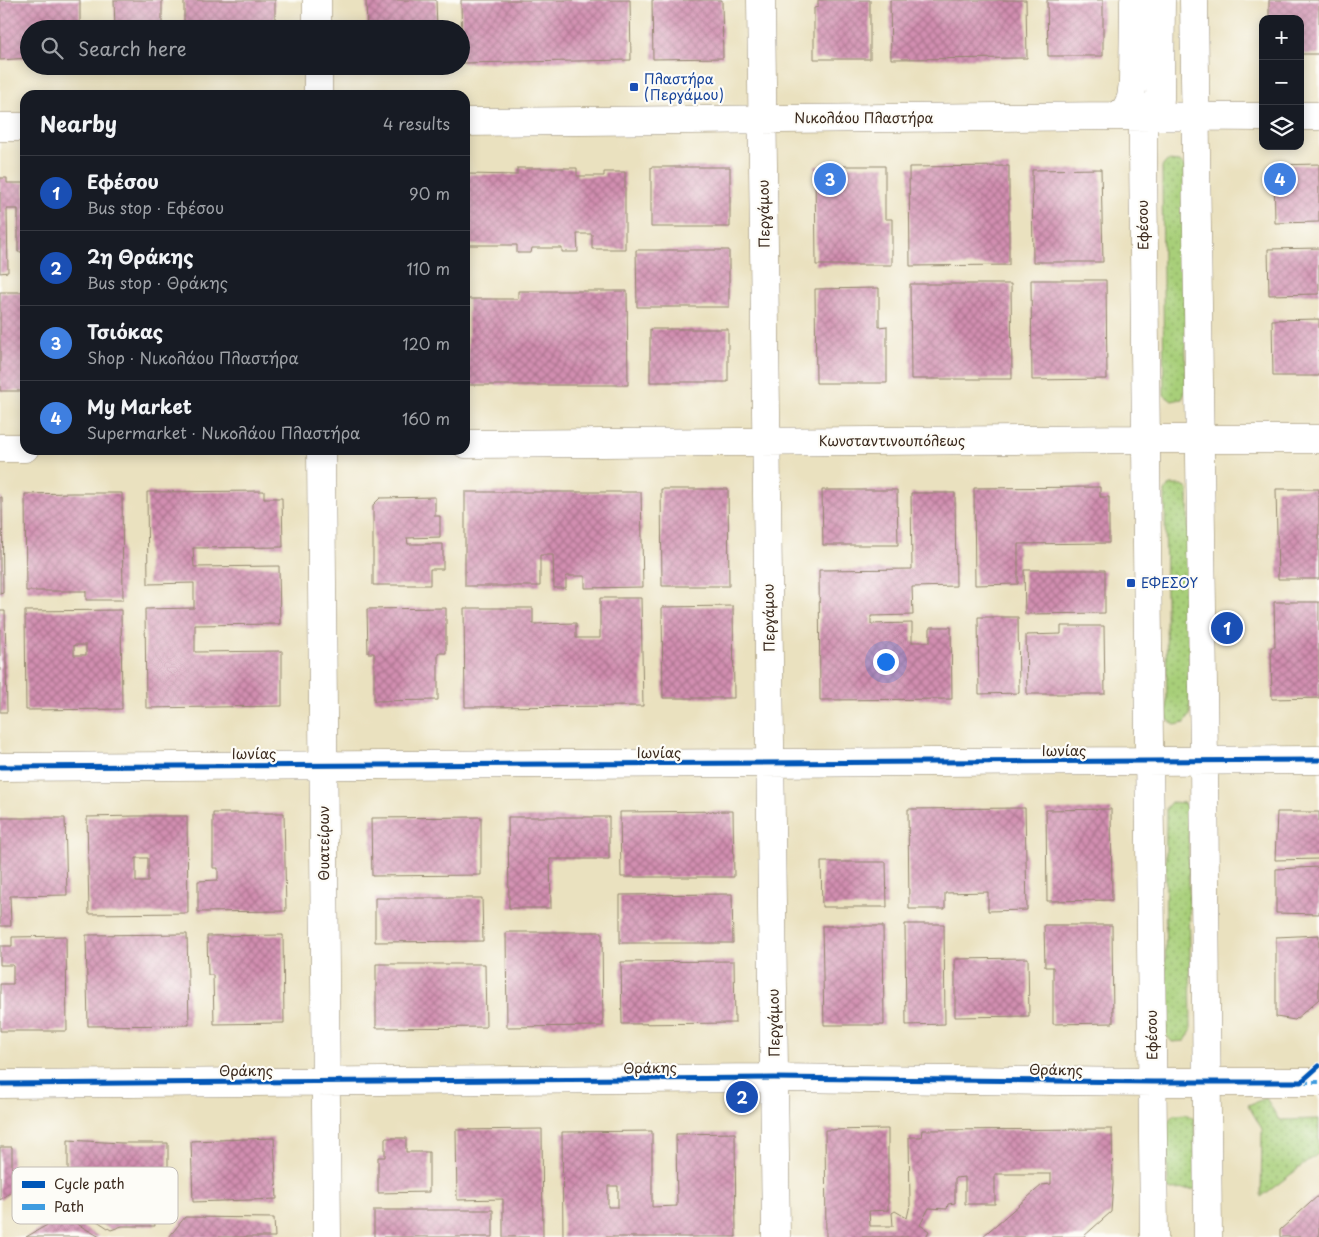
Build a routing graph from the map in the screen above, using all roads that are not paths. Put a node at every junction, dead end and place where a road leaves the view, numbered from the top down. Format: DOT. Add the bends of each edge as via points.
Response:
graph roads {
  1 [pos="317,0"];
  2 [pos="761,0"];
  3 [pos="1134,0"];
  4 [pos="1161,0"];
  5 [pos="1194,0"];
  6 [pos="317,20"];
  7 [pos="318,75"];
  8 [pos="318,90"];
  9 [pos="1140,111"];
  10 [pos="1304,116"];
  11 [pos="1319,116"];
  12 [pos="1259,117"];
  13 [pos="1195,118"];
  14 [pos="763,119"];
  15 [pos="470,122"];
  16 [pos="0,127"];
  17 [pos="20,127"];
  18 [pos="1146,438"];
  19 [pos="1200,439"];
  20 [pos="1319,439"];
  21 [pos="767,442"];
  22 [pos="470,444"];
  23 [pos="0,448"];
  24 [pos="20,448"];
  25 [pos="321,455"];
  26 [pos="1319,760"];
  27 [pos="1149,762"];
  28 [pos="1204,762"];
  29 [pos="770,764"];
  30 [pos="323,765"];
  31 [pos="0,767"];
  32 [pos="1313,1077"];
  33 [pos="774,1078"];
  34 [pos="326,1082"];
  35 [pos="1153,1082"];
  36 [pos="1207,1082"];
  37 [pos="0,1084"];
  38 [pos="327,1237"];
  39 [pos="776,1237"];
  40 [pos="1154,1237"];
  41 [pos="1208,1237"];
  1 -- 6 [label="street"];
  2 -- 14 [label="street, Περγάμου"];
  3 -- 9 [label="street" via="1132,90 1126,109"];
  4 -- 9 [label="street, Εφέσου"];
  5 -- 13 [label="street"];
  7 -- 8 [label="street"];
  9 -- 13 [label="street"];
  9 -- 14 [label="street, Νικολάου Πλαστήρα"];
  9 -- 18 [label="street, Εφέσου"];
  10 -- 11 [label="street"];
  12 -- 13 [label="street"];
  13 -- 19 [label="street"];
  14 -- 15 [label="street, Νικολάου Πλαστήρα"];
  14 -- 21 [label="street, Περγάμου"];
  16 -- 17 [label="street"];
  18 -- 19 [label="street, Κωνσταντινουπόλεως"];
  18 -- 21 [label="street, Κωνσταντινουπόλεως"];
  18 -- 27 [label="street, Εφέσου"];
  19 -- 20 [label="street, Κωνσταντινουπόλεως"];
  19 -- 28 [label="street"];
  21 -- 22 [label="street, Κωνσταντινουπόλεως"];
  21 -- 29 [label="street, Περγάμου"];
  23 -- 24 [label="street"];
  25 -- 30 [label="street, Θυατείρων"];
  26 -- 28 [label="street, Ιωνίας"];
  27 -- 28 [label="street, Ιωνίας"];
  27 -- 29 [label="street, Ιωνίας"];
  27 -- 35 [label="street, Εφέσου"];
  28 -- 36 [label="street"];
  29 -- 30 [label="street, Ιωνίας"];
  29 -- 33 [label="street, Περγάμου"];
  30 -- 31 [label="street, Ιωνίας"];
  30 -- 34 [label="street, Θυατείρων"];
  32 -- 36 [label="street, Θράκης"];
  33 -- 34 [label="street, Θράκης"];
  33 -- 35 [label="street, Θράκης"];
  33 -- 39 [label="street, Περγάμου"];
  34 -- 37 [label="street, Θράκης"];
  34 -- 38 [label="street, Θυατείρων"];
  35 -- 36 [label="street, Θράκης"];
  35 -- 40 [label="street, Εφέσου"];
  36 -- 41 [label="street"];
}
